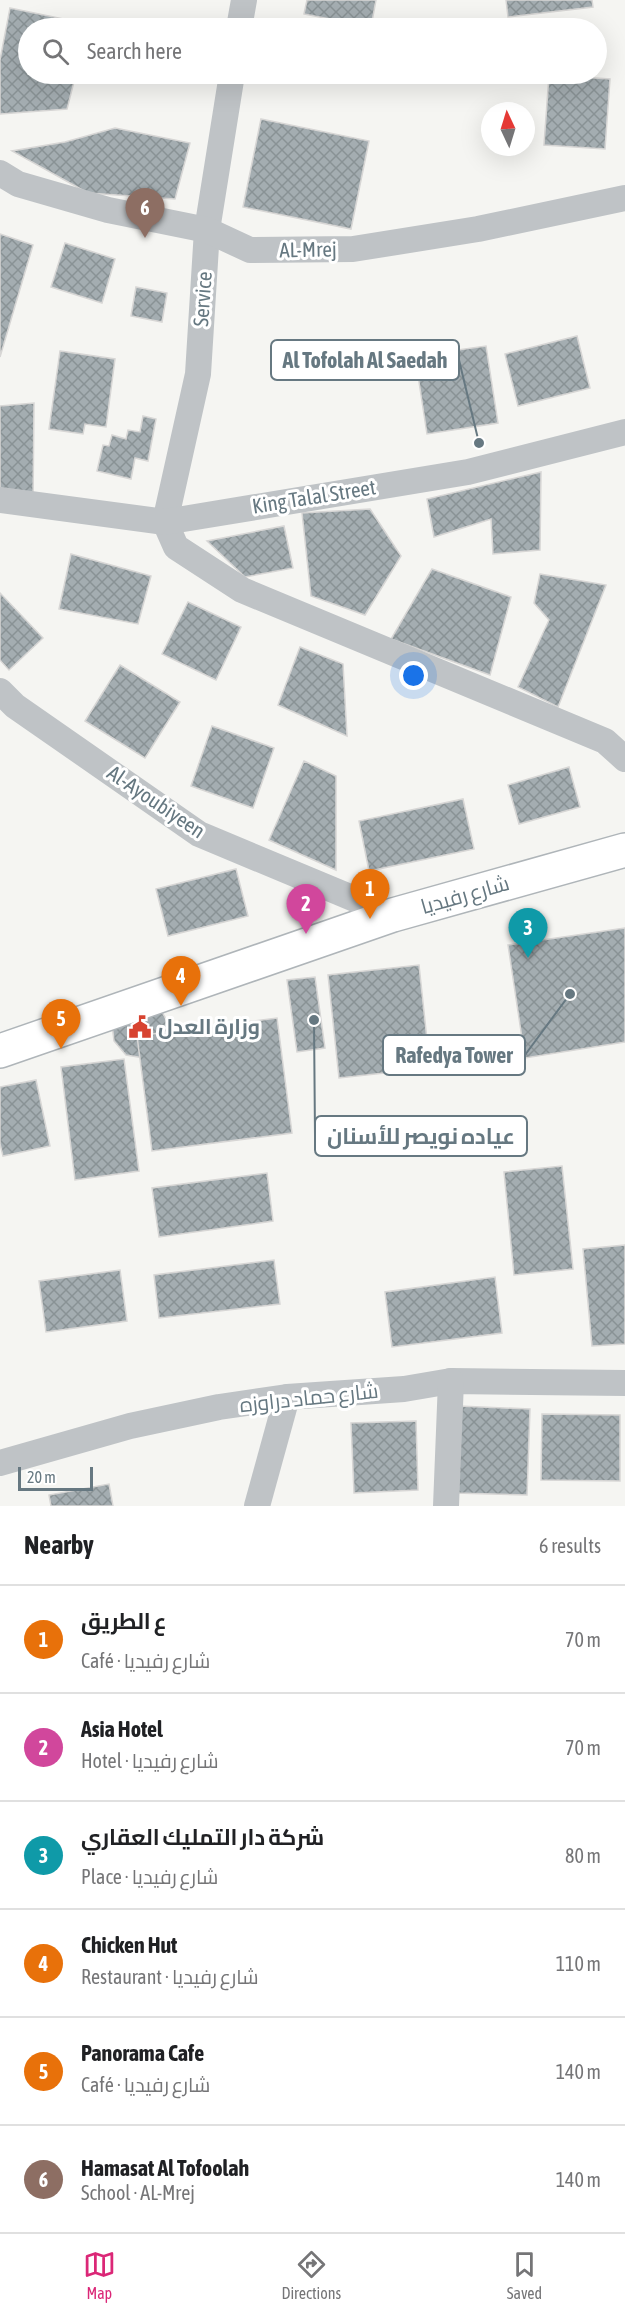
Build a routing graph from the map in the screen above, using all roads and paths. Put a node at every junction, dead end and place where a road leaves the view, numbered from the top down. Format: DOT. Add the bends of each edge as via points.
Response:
graph roads {
  1 [pos="244,0"];
  2 [pos="241,18"];
  3 [pos="230,84"];
  4 [pos="0,173"];
  5 [pos="625,198"];
  6 [pos="207,230"];
  7 [pos="625,432"];
  8 [pos="0,500"];
  9 [pos="165,522"];
  10 [pos="0,691"];
  11 [pos="625,759"];
  12 [pos="625,850"];
  13 [pos="393,915"];
  14 [pos="0,1051"];
  15 [pos="451,1381"];
  16 [pos="625,1383"];
  17 [pos="287,1397"];
  18 [pos="0,1463"];
  19 [pos="257,1506"];
  20 [pos="446,1506"];
  1 -- 2 [label="street"];
  3 -- 6 [label="street, Service"];
  4 -- 6 [label="street, AL-Mrej" via="18,183 108,210"];
  5 -- 6 [label="street, AL-Mrej" via="478,229 353,249 250,250"];
  6 -- 9 [label="street, Service" via="198,374"];
  7 -- 9 [label="street, King Talal Street" via="468,472"];
  8 -- 9 [label="street, King Talal Street"];
  9 -- 11 [label="street" via="176,547 242,590 605,741"];
  10 -- 13 [label="street, Al-Ayoubiyeen" via="15,706 199,834"];
  12 -- 13 [label="main road, شارع رفيديا"];
  13 -- 14 [label="main road, شارع رفيديا"];
  15 -- 16 [label="street, شارع حماد دراوزه"];
  15 -- 17 [label="street, شارع حماد دراوزه" via="404,1389"];
  15 -- 20 [label="street"];
  17 -- 18 [label="street, شارع حماد دراوزه" via="130,1426"];
  17 -- 19 [label="street"];
}
